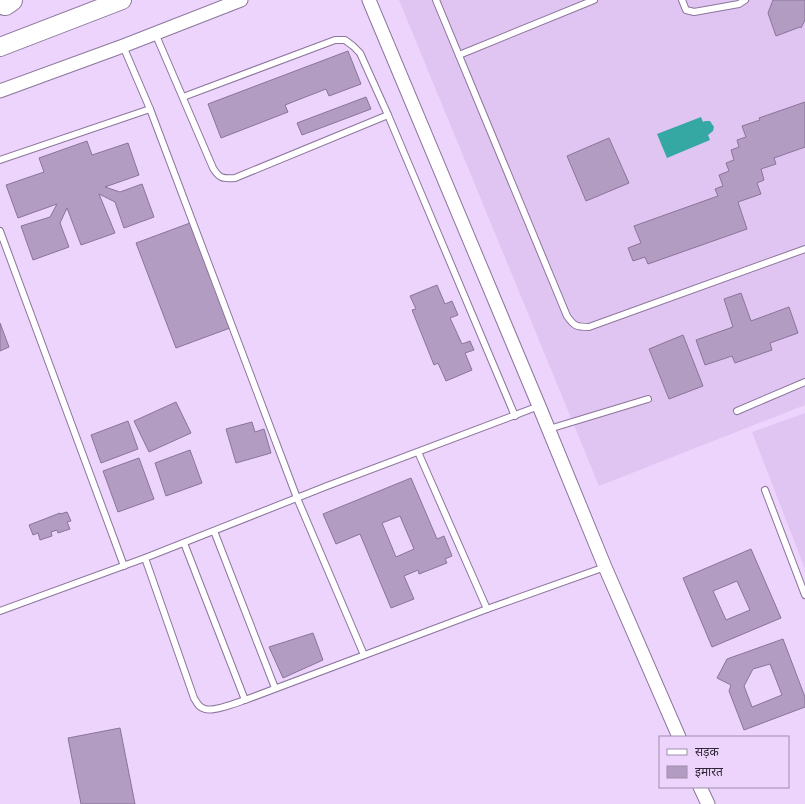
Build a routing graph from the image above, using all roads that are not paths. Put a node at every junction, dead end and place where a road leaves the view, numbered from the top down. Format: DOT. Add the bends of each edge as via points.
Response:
graph roads {
  1 [pos="122,0"];
  2 [pos="241,0"];
  3 [pos="368,0"];
  4 [pos="436,0"];
  5 [pos="594,0"];
  6 [pos="682,0"];
  7 [pos="745,0"];
  8 [pos="155,33"];
  9 [pos="123,46"];
  10 [pos="0,47"];
  11 [pos="459,55"];
  12 [pos="0,91"];
  13 [pos="183,97"];
  14 [pos="150,109"];
  15 [pos="388,115"];
  16 [pos="0,160"];
  17 [pos="0,231"];
  18 [pos="805,249"];
  19 [pos="805,382"];
  20 [pos="648,399"];
  21 [pos="539,406"];
  22 [pos="737,411"];
  23 [pos="516,416"];
  24 [pos="549,429"];
  25 [pos="418,452"];
  26 [pos="765,490"];
  27 [pos="297,498"];
  28 [pos="214,531"];
  29 [pos="184,543"];
  30 [pos="144,558"];
  31 [pos="124,566"];
  32 [pos="605,567"];
  33 [pos="805,595"];
  34 [pos="487,609"];
  35 [pos="0,611"];
  36 [pos="364,655"];
  37 [pos="275,688"];
  38 [pos="245,700"];
  39 [pos="679,736"];
  40 [pos="700,788"];
  41 [pos="708,804"];
  1 -- 10 [label="main road"];
  2 -- 8 [label="street"];
  3 -- 21 [label="street"];
  4 -- 11 [label="lane"];
  5 -- 11 [label="lane"];
  6 -- 7 [label="lane" via="686,10 694,12 739,4"];
  8 -- 9 [label="street"];
  8 -- 13 [label="lane"];
  9 -- 12 [label="street"];
  9 -- 14 [label="lane"];
  11 -- 18 [label="lane" via="564,308 573,324 589,327"];
  13 -- 15 [label="lane" via="334,40 345,40 360,52"];
  13 -- 15 [label="lane" via="213,168 218,176 225,179 235,178"];
  14 -- 16 [label="lane"];
  14 -- 27 [label="lane"];
  15 -- 23 [label="lane"];
  17 -- 31 [label="lane"];
  19 -- 22 [label="lane"];
  20 -- 24 [label="lane"];
  21 -- 23 [label="lane"];
  21 -- 24 [label="street"];
  23 -- 25 [label="lane"];
  24 -- 32 [label="street"];
  25 -- 27 [label="lane"];
  25 -- 34 [label="lane"];
  26 -- 33 [label="lane"];
  27 -- 28 [label="lane"];
  27 -- 36 [label="lane"];
  28 -- 29 [label="lane"];
  28 -- 37 [label="lane"];
  29 -- 30 [label="lane"];
  29 -- 38 [label="lane"];
  30 -- 31 [label="lane"];
  30 -- 38 [label="lane" via="198,706 205,710 215,709"];
  31 -- 35 [label="lane"];
  32 -- 34 [label="lane"];
  32 -- 39 [label="street"];
  34 -- 36 [label="lane"];
  36 -- 37 [label="lane"];
  37 -- 38 [label="lane"];
  40 -- 41 [label="street"];
}
